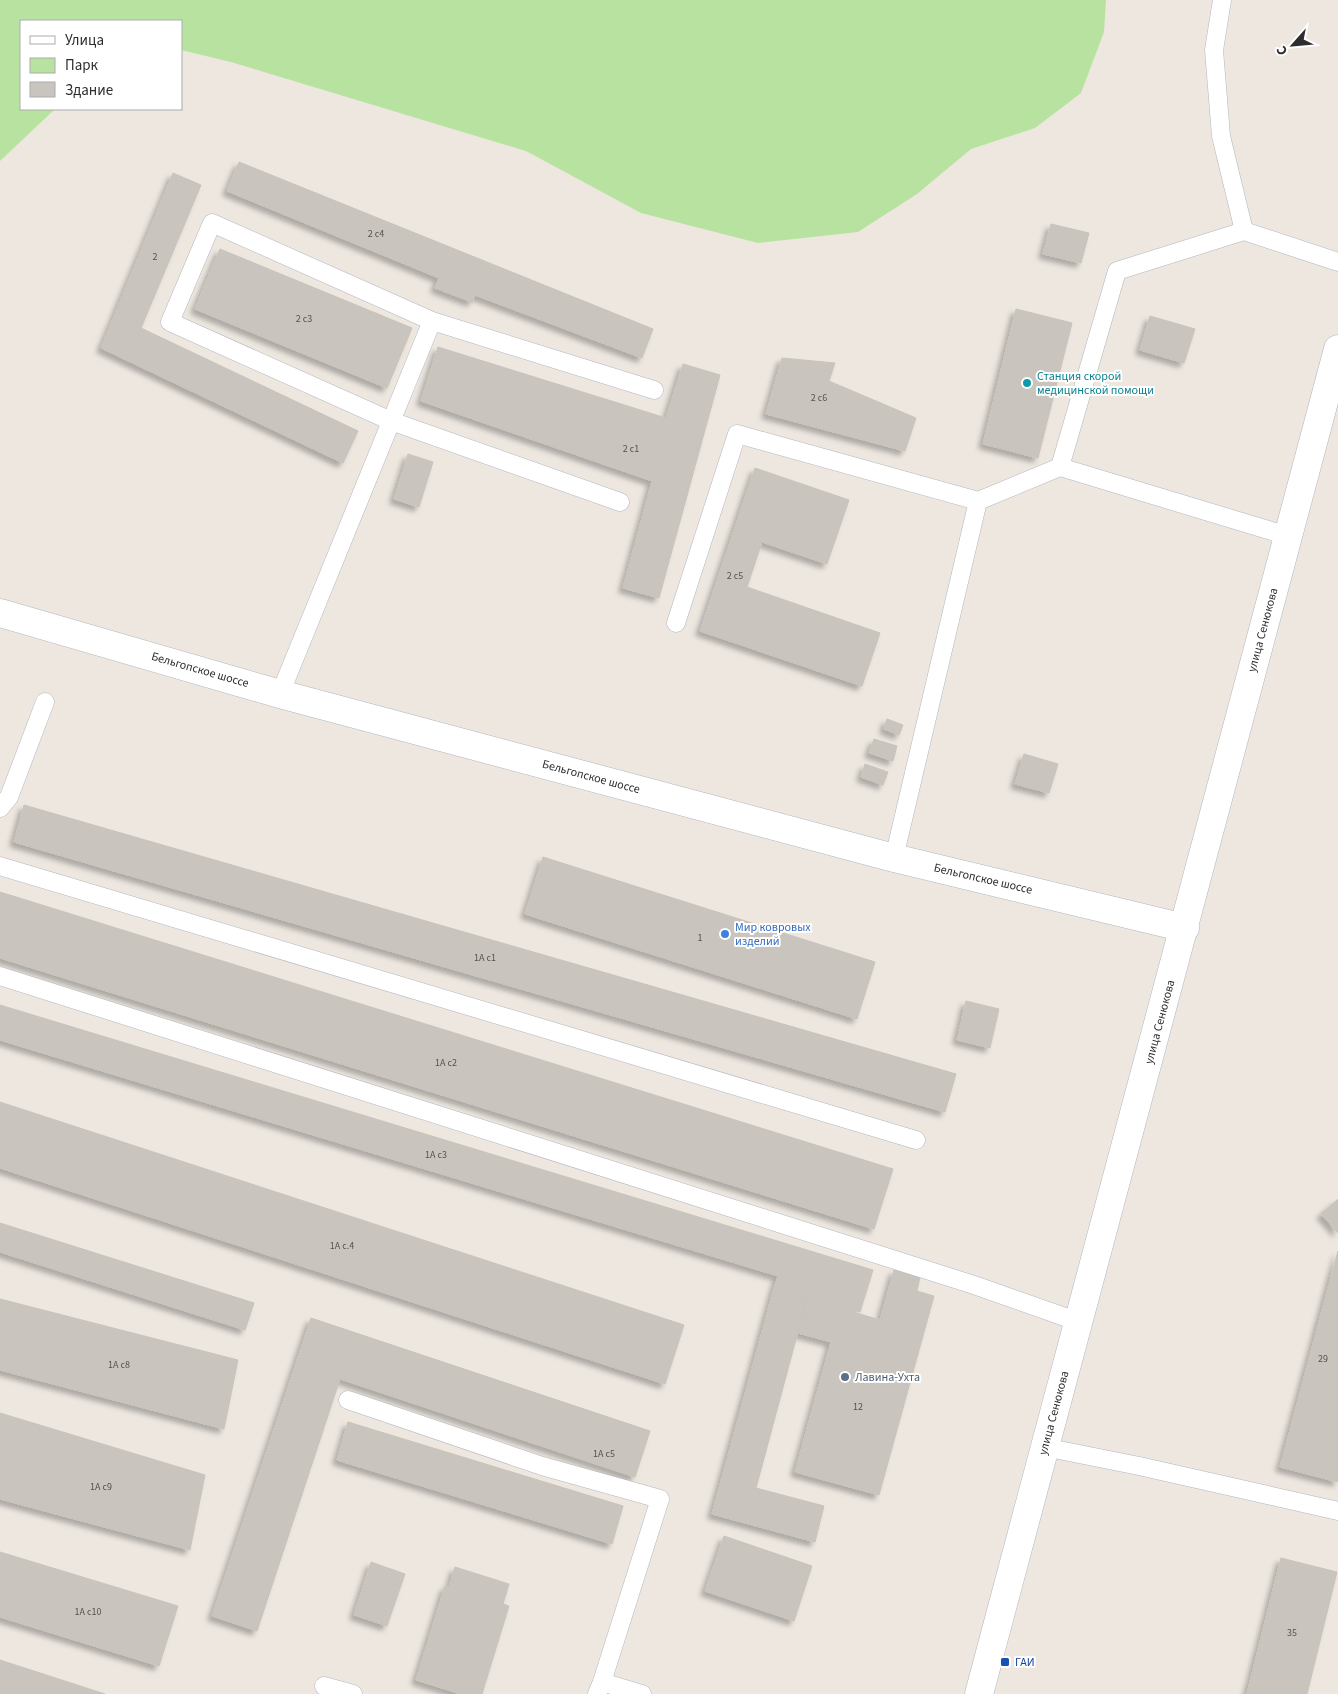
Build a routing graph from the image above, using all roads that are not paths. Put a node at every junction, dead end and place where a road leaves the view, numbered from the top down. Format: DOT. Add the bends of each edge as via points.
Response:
graph roads {
  1 [pos="1222,0"];
  2 [pos="1244,231"];
  3 [pos="1338,262"];
  4 [pos="432,321"];
  5 [pos="1338,349"];
  6 [pos="654,390"];
  7 [pos="391,421"];
  8 [pos="1060,467"];
  9 [pos="978,501"];
  10 [pos="620,502"];
  11 [pos="1288,536"];
  12 [pos="0,613"];
  13 [pos="676,623"];
  14 [pos="280,694"];
  15 [pos="45,702"];
  16 [pos="0,808"];
  17 [pos="894,858"];
  18 [pos="0,866"];
  19 [pos="1185,928"];
  20 [pos="0,976"];
  21 [pos="916,1140"];
  22 [pos="1079,1322"];
  23 [pos="348,1400"];
  24 [pos="1044,1448"];
  25 [pos="1338,1511"];
  26 [pos="324,1686"];
  27 [pos="599,1688"];
  28 [pos="353,1694"];
  29 [pos="642,1694"];
  30 [pos="980,1694"];
  1 -- 2 [label="lane" via="1214,50 1221,136"];
  2 -- 3 [label="lane"];
  2 -- 8 [label="lane" via="1117,271"];
  4 -- 6 [label="lane"];
  4 -- 7 [label="lane"];
  4 -- 7 [label="lane" via="212,223 170,322"];
  5 -- 11 [label="main road, улица Сенюкова"];
  7 -- 10 [label="lane"];
  7 -- 14 [label="lane"];
  8 -- 9 [label="lane"];
  8 -- 11 [label="lane"];
  9 -- 13 [label="lane" via="737,434"];
  9 -- 17 [label="lane"];
  11 -- 19 [label="main road, улица Сенюкова"];
  12 -- 14 [label="main road, Бельгопское шоссе"];
  14 -- 17 [label="main road, Бельгопское шоссе"];
  15 -- 16 [label="lane" via="9,797"];
  17 -- 19 [label="main road, Бельгопское шоссе"];
  18 -- 21 [label="lane"];
  19 -- 22 [label="main road, улица Сенюкова"];
  20 -- 22 [label="lane" via="974,1285"];
  22 -- 24 [label="main road, улица Сенюкова"];
  23 -- 27 [label="lane" via="542,1466 660,1499"];
  24 -- 25 [label="lane"];
  24 -- 30 [label="main road, улица Сенюкова"];
  26 -- 28 [label="lane"];
  27 -- 29 [label="lane"];
}
